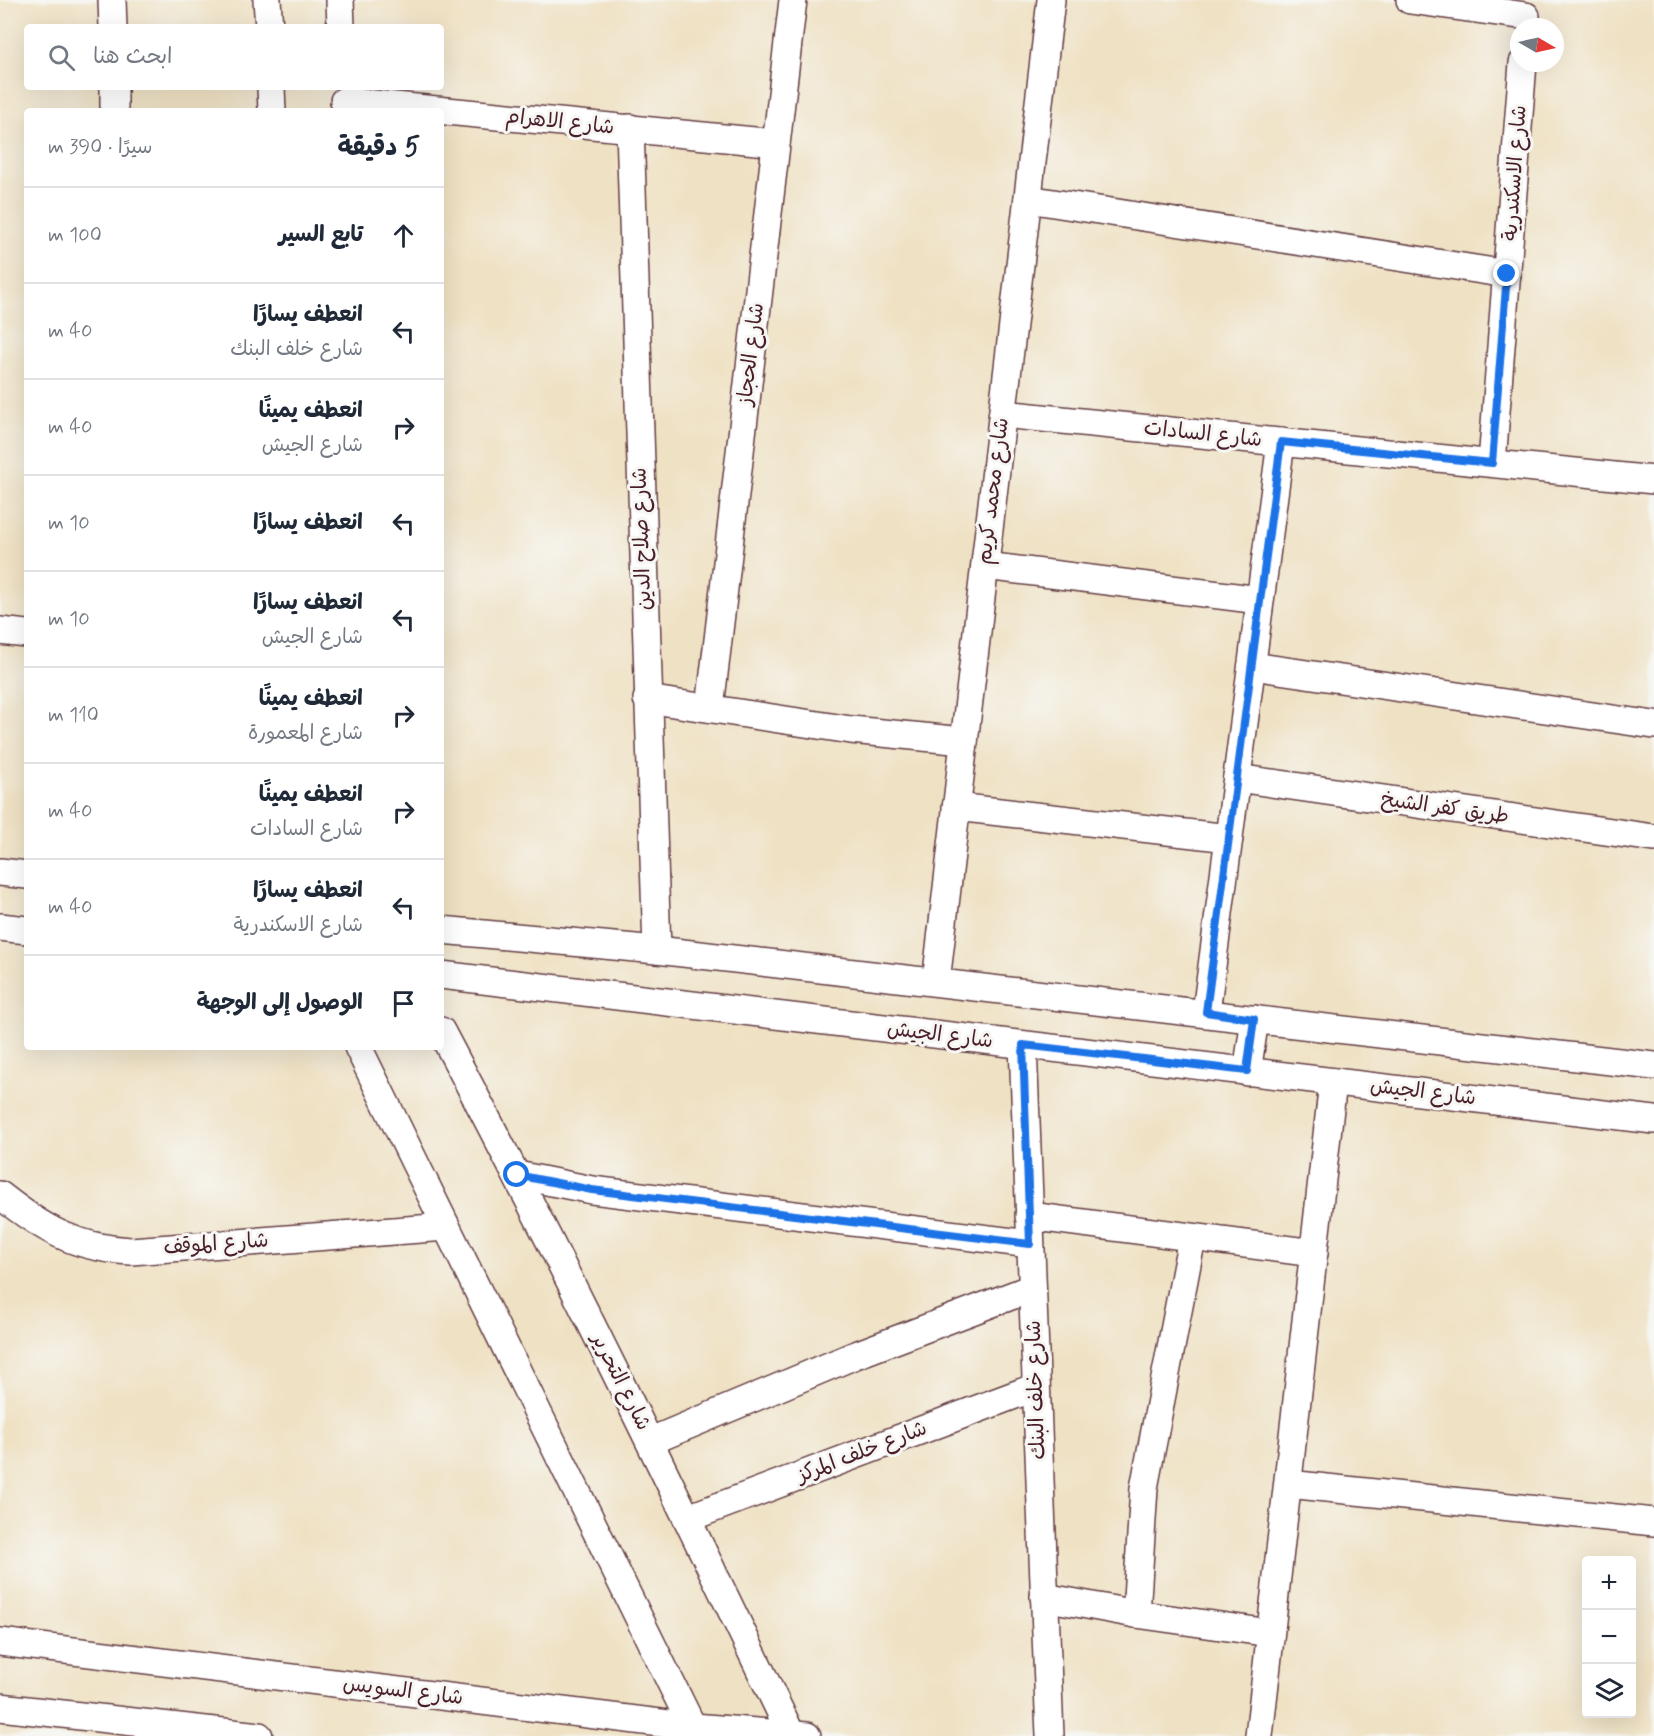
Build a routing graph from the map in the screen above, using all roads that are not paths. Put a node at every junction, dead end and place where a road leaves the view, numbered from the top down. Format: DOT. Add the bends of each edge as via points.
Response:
graph roads {
  1 [pos="112,0"];
  2 [pos="267,0"];
  3 [pos="340,0"];
  4 [pos="793,0"];
  5 [pos="1051,0"];
  6 [pos="1410,0"];
  7 [pos="1527,14"];
  8 [pos="113,24"];
  9 [pos="268,24"];
  10 [pos="341,24"];
  11 [pos="1522,72"];
  12 [pos="114,90"];
  13 [pos="271,90"];
  14 [pos="344,100"];
  15 [pos="114,108"];
  16 [pos="272,108"];
  17 [pos="426,108"];
  18 [pos="444,110"];
  19 [pos="630,128"];
  20 [pos="776,143"];
  21 [pos="1028,199"];
  22 [pos="1507,274"];
  23 [pos="1003,414"];
  24 [pos="1281,442"];
  25 [pos="1492,463"];
  26 [pos="1654,480"];
  27 [pos="985,566"];
  28 [pos="1260,600"];
  29 [pos="0,631"];
  30 [pos="24,634"];
  31 [pos="1252,666"];
  32 [pos="647,699"];
  33 [pos="710,708"];
  34 [pos="1654,725"];
  35 [pos="964,741"];
  36 [pos="1237,778"];
  37 [pos="956,807"];
  38 [pos="1229,838"];
  39 [pos="1654,838"];
  40 [pos="0,872"];
  41 [pos="24,875"];
  42 [pos="0,927"];
  43 [pos="24,930"];
  44 [pos="444,930"];
  45 [pos="657,950"];
  46 [pos="444,975"];
  47 [pos="936,982"];
  48 [pos="1206,1012"];
  49 [pos="1254,1019"];
  50 [pos="444,1037"];
  51 [pos="1023,1045"];
  52 [pos="359,1050"];
  53 [pos="1654,1066"];
  54 [pos="1247,1071"];
  55 [pos="1333,1082"];
  56 [pos="1654,1120"];
  57 [pos="517,1175"];
  58 [pos="0,1195"];
  59 [pos="1029,1216"];
  60 [pos="446,1227"];
  61 [pos="1192,1238"];
  62 [pos="1030,1244"];
  63 [pos="1314,1253"];
  64 [pos="1032,1288"];
  65 [pos="1036,1387"];
  66 [pos="651,1441"];
  67 [pos="1288,1484"];
  68 [pos="688,1518"];
  69 [pos="1654,1522"];
  70 [pos="1044,1597"];
  71 [pos="1136,1614"];
  72 [pos="1270,1633"];
  73 [pos="0,1642"];
  74 [pos="0,1707"];
  75 [pos="695,1731"];
  76 [pos="259,1736"];
  77 [pos="797,1736"];
  78 [pos="1050,1736"];
  79 [pos="1259,1736"];
  1 -- 8 [label="street"];
  2 -- 9 [label="street"];
  3 -- 10 [label="street"];
  4 -- 20 [label="street, شارع الحجاز"];
  5 -- 21 [label="street, شارع محمد كريم"];
  6 -- 7 [label="street"];
  11 -- 22 [label="street, شارع الاسكندرية"];
  12 -- 15 [label="street"];
  13 -- 16 [label="street"];
  14 -- 17 [label="street, شارع الاهرام"];
  18 -- 19 [label="street, شارع الاهرام"];
  19 -- 20 [label="street, شارع الاهرام"];
  19 -- 32 [label="street, شارع صلاح الدين"];
  20 -- 33 [label="street, شارع الحجاز"];
  21 -- 22 [label="street"];
  21 -- 23 [label="street, شارع محمد كريم"];
  22 -- 25 [label="street, شارع الاسكندرية"];
  23 -- 24 [label="street, شارع السادات"];
  23 -- 27 [label="street, شارع محمد كريم"];
  24 -- 25 [label="street, شارع السادات"];
  24 -- 28 [label="street"];
  25 -- 26 [label="street, شارع السادات"];
  27 -- 28 [label="street"];
  27 -- 35 [label="street, شارع محمد كريم"];
  28 -- 31 [label="street"];
  29 -- 30 [label="street"];
  31 -- 34 [label="street"];
  31 -- 36 [label="street"];
  32 -- 33 [label="street"];
  32 -- 45 [label="street, شارع صلاح الدين"];
  33 -- 35 [label="street" via="851,730"];
  35 -- 37 [label="street, شارع محمد كريم"];
  36 -- 38 [label="street"];
  36 -- 39 [label="street, طريق كفر الشيخ"];
  37 -- 38 [label="street"];
  37 -- 47 [label="street, شارع محمد كريم"];
  38 -- 48 [label="street"];
  40 -- 41 [label="street"];
  42 -- 43 [label="street"];
  44 -- 45 [label="street"];
  45 -- 47 [label="street"];
  46 -- 51 [label="street, شارع الجيش"];
  47 -- 48 [label="street"];
  48 -- 49 [label="street"];
  49 -- 53 [label="street"];
  49 -- 54 [label="street"];
  50 -- 57 [label="street, شارع التحرير"];
  51 -- 54 [label="street, شارع الجيش"];
  51 -- 59 [label="street, شارع خلف البنك"];
  52 -- 60 [label="street"];
  54 -- 55 [label="street, شارع الجيش"];
  55 -- 56 [label="street, شارع الجيش"];
  55 -- 63 [label="street"];
  57 -- 62 [label="street" via="592,1190"];
  57 -- 66 [label="street, شارع التحرير"];
  58 -- 60 [label="street, شارع الموقف" via="49,1230 101,1249 131,1251"];
  59 -- 61 [label="street"];
  59 -- 62 [label="street, شارع خلف البنك"];
  60 -- 75 [label="street"];
  61 -- 63 [label="street"];
  61 -- 71 [label="street" via="1144,1488"];
  62 -- 64 [label="street, شارع خلف البنك"];
  63 -- 67 [label="street"];
  64 -- 65 [label="street, شارع خلف البنك"];
  64 -- 66 [label="street" via="853,1356"];
  65 -- 68 [label="street, شارع خلف المركز"];
  65 -- 70 [label="street, شارع خلف البنك"];
  66 -- 68 [label="street, شارع التحرير"];
  67 -- 69 [label="street"];
  67 -- 72 [label="street"];
  68 -- 77 [label="street, شارع التحرير"];
  70 -- 71 [label="street"];
  70 -- 78 [label="street, شارع خلف البنك"];
  71 -- 72 [label="street"];
  72 -- 79 [label="street"];
  73 -- 75 [label="street, شارع السويس"];
  74 -- 76 [label="street"];
  75 -- 77 [label="street, شارع السويس"];
}
